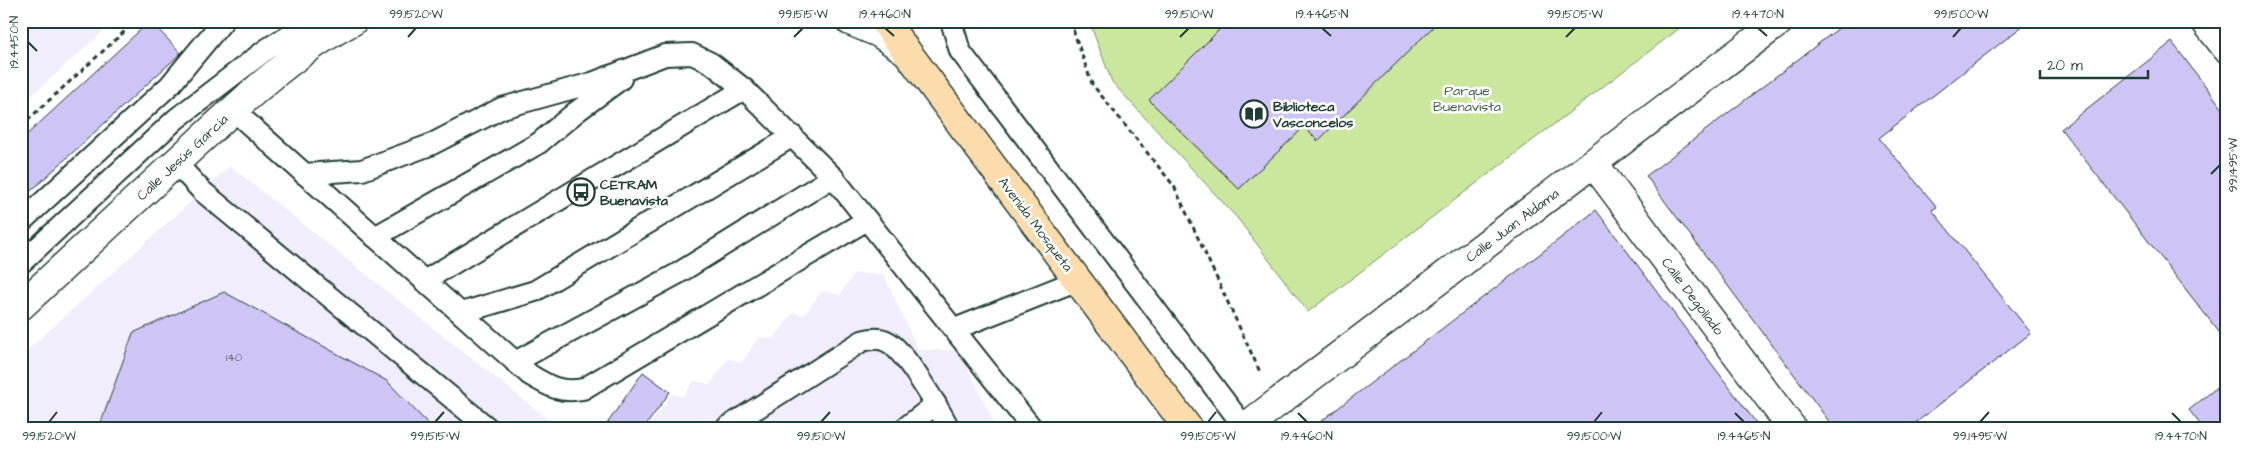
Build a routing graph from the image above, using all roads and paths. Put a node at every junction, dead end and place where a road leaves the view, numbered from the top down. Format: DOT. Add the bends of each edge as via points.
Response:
graph roads {
  1 [pos="136,21"];
  2 [pos="223,21"];
  3 [pos="311,21"];
  4 [pos="353,21"];
  5 [pos="850,21"];
  6 [pos="884,21"];
  7 [pos="951,21"];
  8 [pos="1070,21"];
  9 [pos="1780,21"];
  10 [pos="2205,21"];
  11 [pos="2226,48"];
  12 [pos="907,51"];
  13 [pos="643,64"];
  14 [pos="744,89"];
  15 [pos="233,110"];
  16 [pos="21,126"];
  17 [pos="792,136"];
  18 [pos="176,163"];
  19 [pos="1594,164"];
  20 [pos="304,174"];
  21 [pos="833,177"];
  22 [pos="868,220"];
  23 [pos="21,222"];
  24 [pos="375,237"];
  25 [pos="21,263"];
  26 [pos="424,280"];
  27 [pos="1078,280"];
  28 [pos="21,306"];
  29 [pos="461,313"];
  30 [pos="955,329"];
  31 [pos="515,362"];
  32 [pos="936,404"];
  33 [pos="1275,404"];
  34 [pos="488,428"];
  35 [pos="726,428"];
  36 [pos="905,428"];
  37 [pos="949,428"];
  38 [pos="1032,428"];
  39 [pos="1188,428"];
  40 [pos="1245,428"];
  41 [pos="1792,428"];
  1 -- 16 [label="path"];
  2 -- 23 [label="lane" via="170,85"];
  3 -- 25 [label="lane" via="207,93"];
  4 -- 15 [label="street, Calle Jesús García" via="286,66"];
  5 -- 12 [label="street" via="879,33"];
  6 -- 12 [label="main road, Avenida Mosqueta"];
  7 -- 40 [label="lane" via="960,50"];
  8 -- 33 [label="path" via="1092,84 1174,186"];
  9 -- 19 [label="street, Calle Juan Aldama"];
  10 -- 11 [label="street"];
  12 -- 27 [label="main road, Avenida Mosqueta"];
  13 -- 14 [label="lane" via="665,56 692,54 711,63"];
  13 -- 20 [label="lane" via="502,108 430,145 362,170"];
  13 -- 24 [label="lane" via="539,143"];
  14 -- 17 [label="lane"];
  14 -- 26 [label="lane"];
  15 -- 18 [label="street, Calle Jesús García"];
  15 -- 20 [label="lane"];
  17 -- 21 [label="lane"];
  17 -- 29 [label="lane" via="535,291"];
  18 -- 28 [label="street, Calle Jesús García"];
  18 -- 34 [label="lane" via="202,191"];
  19 -- 33 [label="street, Calle Juan Aldama"];
  19 -- 41 [label="street, Calle Degollado"];
  20 -- 24 [label="lane"];
  21 -- 22 [label="lane"];
  21 -- 31 [label="lane" via="677,274"];
  22 -- 30 [label="lane"];
  22 -- 31 [label="lane" via="583,389 566,392 547,386"];
  24 -- 26 [label="lane"];
  26 -- 29 [label="lane"];
  27 -- 30 [label="lane"];
  27 -- 39 [label="main road, Avenida Mosqueta"];
  29 -- 31 [label="lane"];
  30 -- 38 [label="lane"];
  32 -- 35 [label="lane" via="899,351 888,342 875,338 862,341"];
  32 -- 36 [label="lane"];
  32 -- 37 [label="lane"];
  33 -- 40 [label="street, Calle Juan Aldama"];
}
